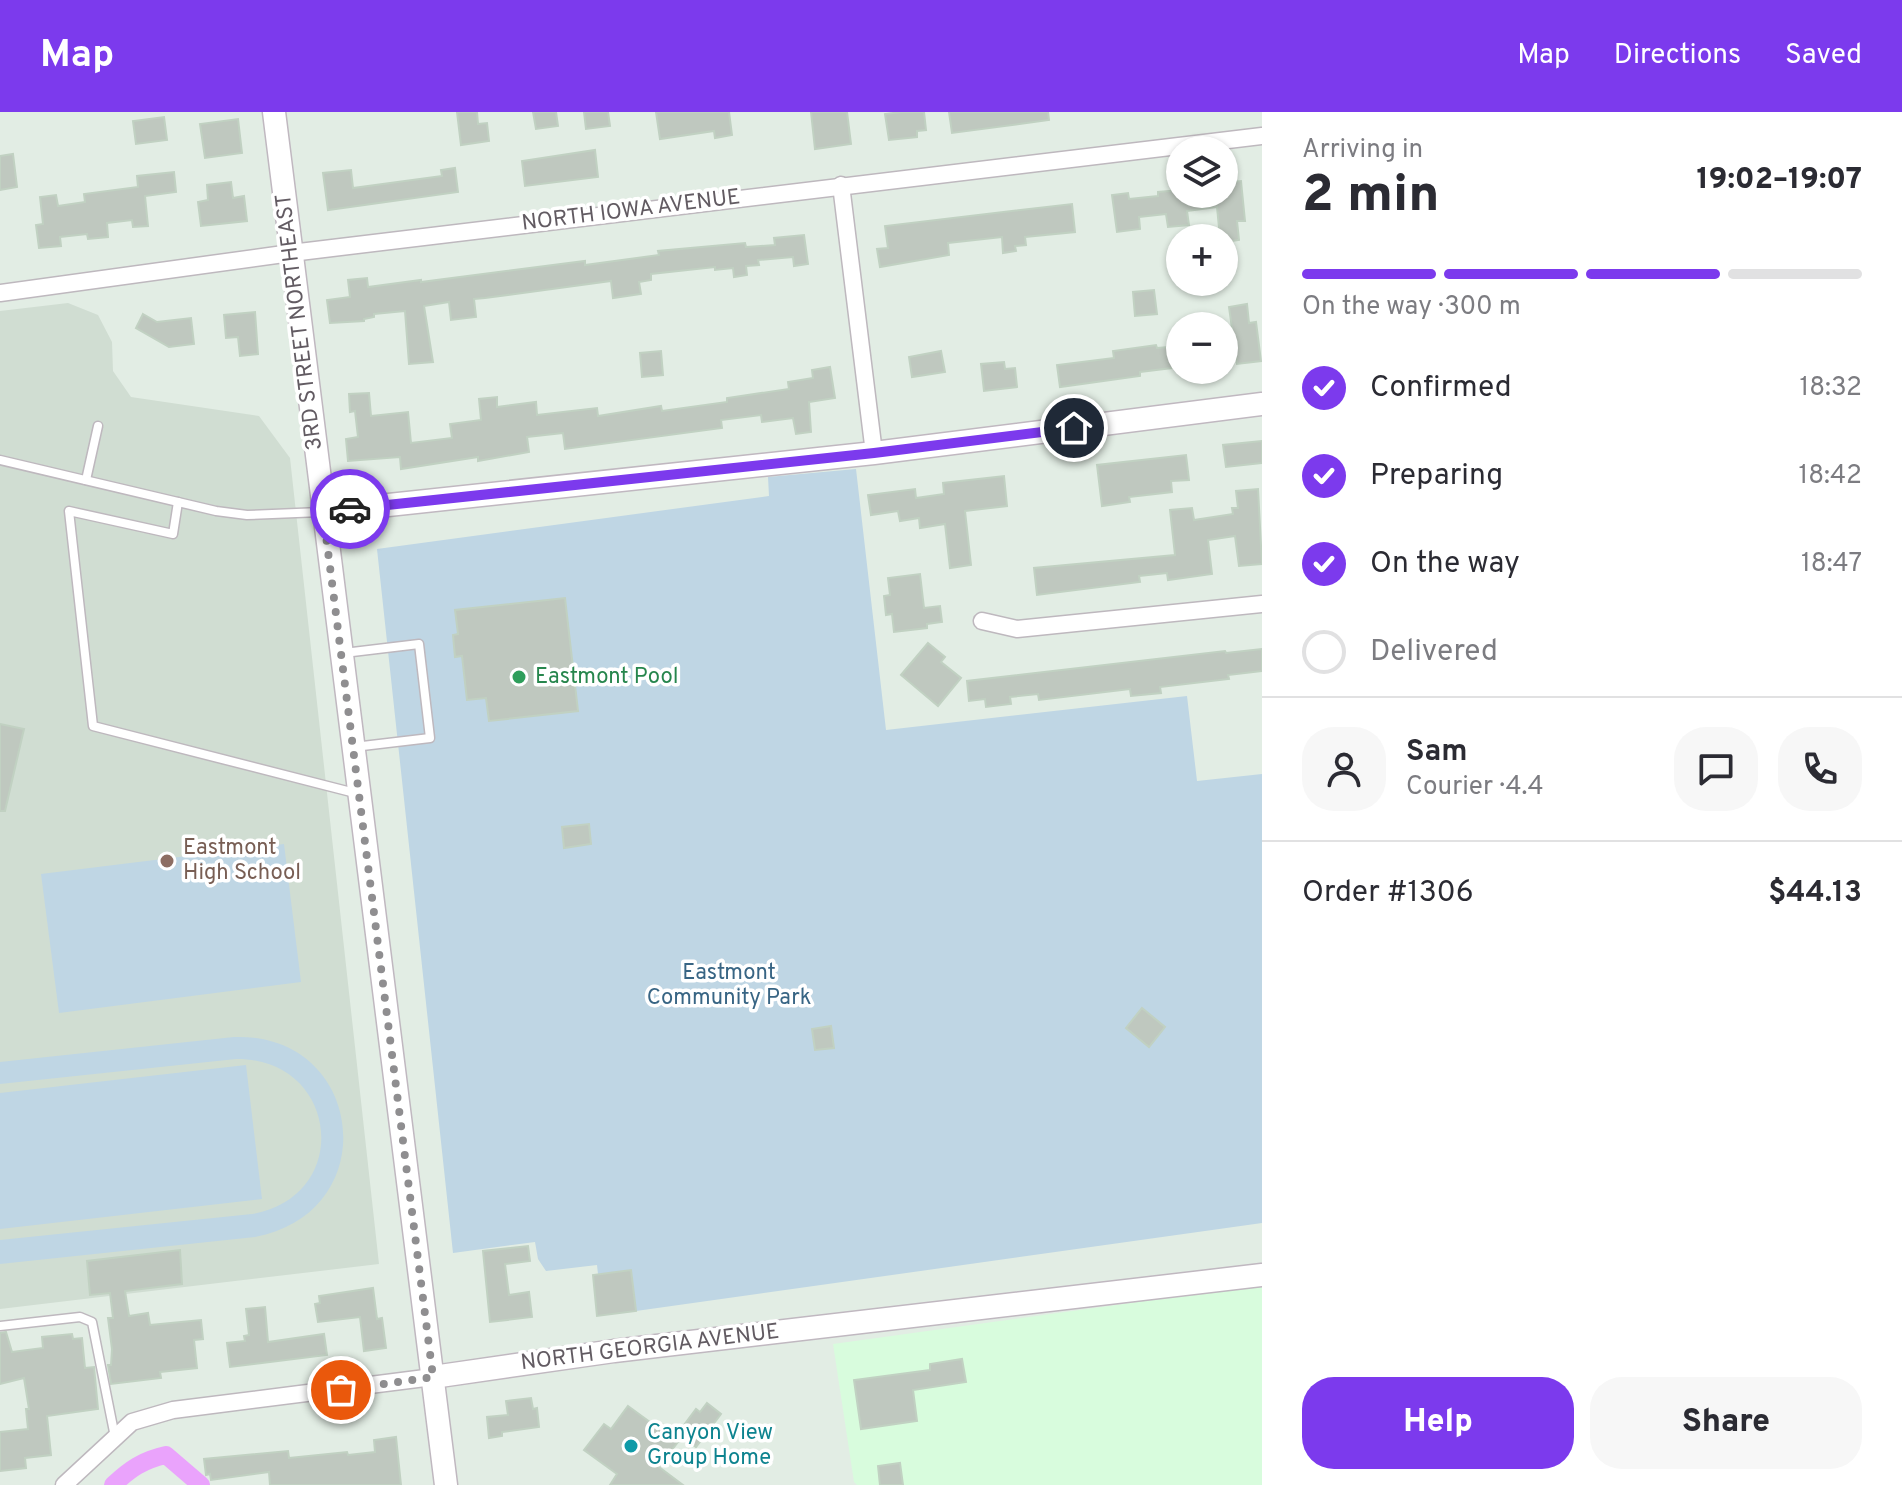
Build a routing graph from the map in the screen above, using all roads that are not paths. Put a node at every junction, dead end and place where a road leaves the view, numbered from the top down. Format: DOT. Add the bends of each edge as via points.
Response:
graph roads {
  1 [pos="274,112"];
  2 [pos="1262,136"];
  3 [pos="841,185"];
  4 [pos="291,253"];
  5 [pos="0,293"];
  6 [pos="1262,404"];
  7 [pos="98,426"];
  8 [pos="874,453"];
  9 [pos="0,460"];
  10 [pos="86,480"];
  11 [pos="178,502"];
  12 [pos="323,512"];
  13 [pos="1262,604"];
  14 [pos="982,621"];
  15 [pos="341,654"];
  16 [pos="353,747"];
  17 [pos="359,794"];
  18 [pos="1262,1275"];
  19 [pos="0,1326"];
  20 [pos="433,1377"];
  21 [pos="115,1437"];
  22 [pos="64,1485"];
  23 [pos="446,1485"];
  1 -- 4 [label="street, 3RD STREET NORTHEAST"];
  2 -- 3 [label="street, NORTH IOWA AVENUE"];
  3 -- 4 [label="street, NORTH IOWA AVENUE"];
  3 -- 8 [label="street"];
  4 -- 5 [label="street, NORTH IOWA AVENUE"];
  4 -- 12 [label="street, 3RD STREET NORTHEAST"];
  6 -- 8 [label="street"];
  7 -- 10 [label="lane"];
  8 -- 12 [label="street"];
  9 -- 10 [label="lane"];
  10 -- 11 [label="lane"];
  11 -- 12 [label="lane" via="247,515"];
  11 -- 17 [label="lane" via="173,534 69,511 93,726"];
  12 -- 15 [label="street, 3RD STREET NORTHEAST"];
  13 -- 14 [label="street" via="1017,629"];
  15 -- 16 [label="street, 3RD STREET NORTHEAST"];
  15 -- 16 [label="lane" via="419,644 430,738"];
  16 -- 17 [label="street, 3RD STREET NORTHEAST"];
  17 -- 20 [label="street, 3RD STREET NORTHEAST"];
  18 -- 20 [label="street, NORTH GEORGIA AVENUE"];
  19 -- 21 [label="lane" via="80,1317 92,1322"];
  20 -- 21 [label="street, NORTH GEORGIA AVENUE" via="173,1410 132,1422"];
  20 -- 23 [label="street, 3RD STREET NORTHEAST"];
  21 -- 22 [label="street, NORTH GEORGIA AVENUE"];
}
